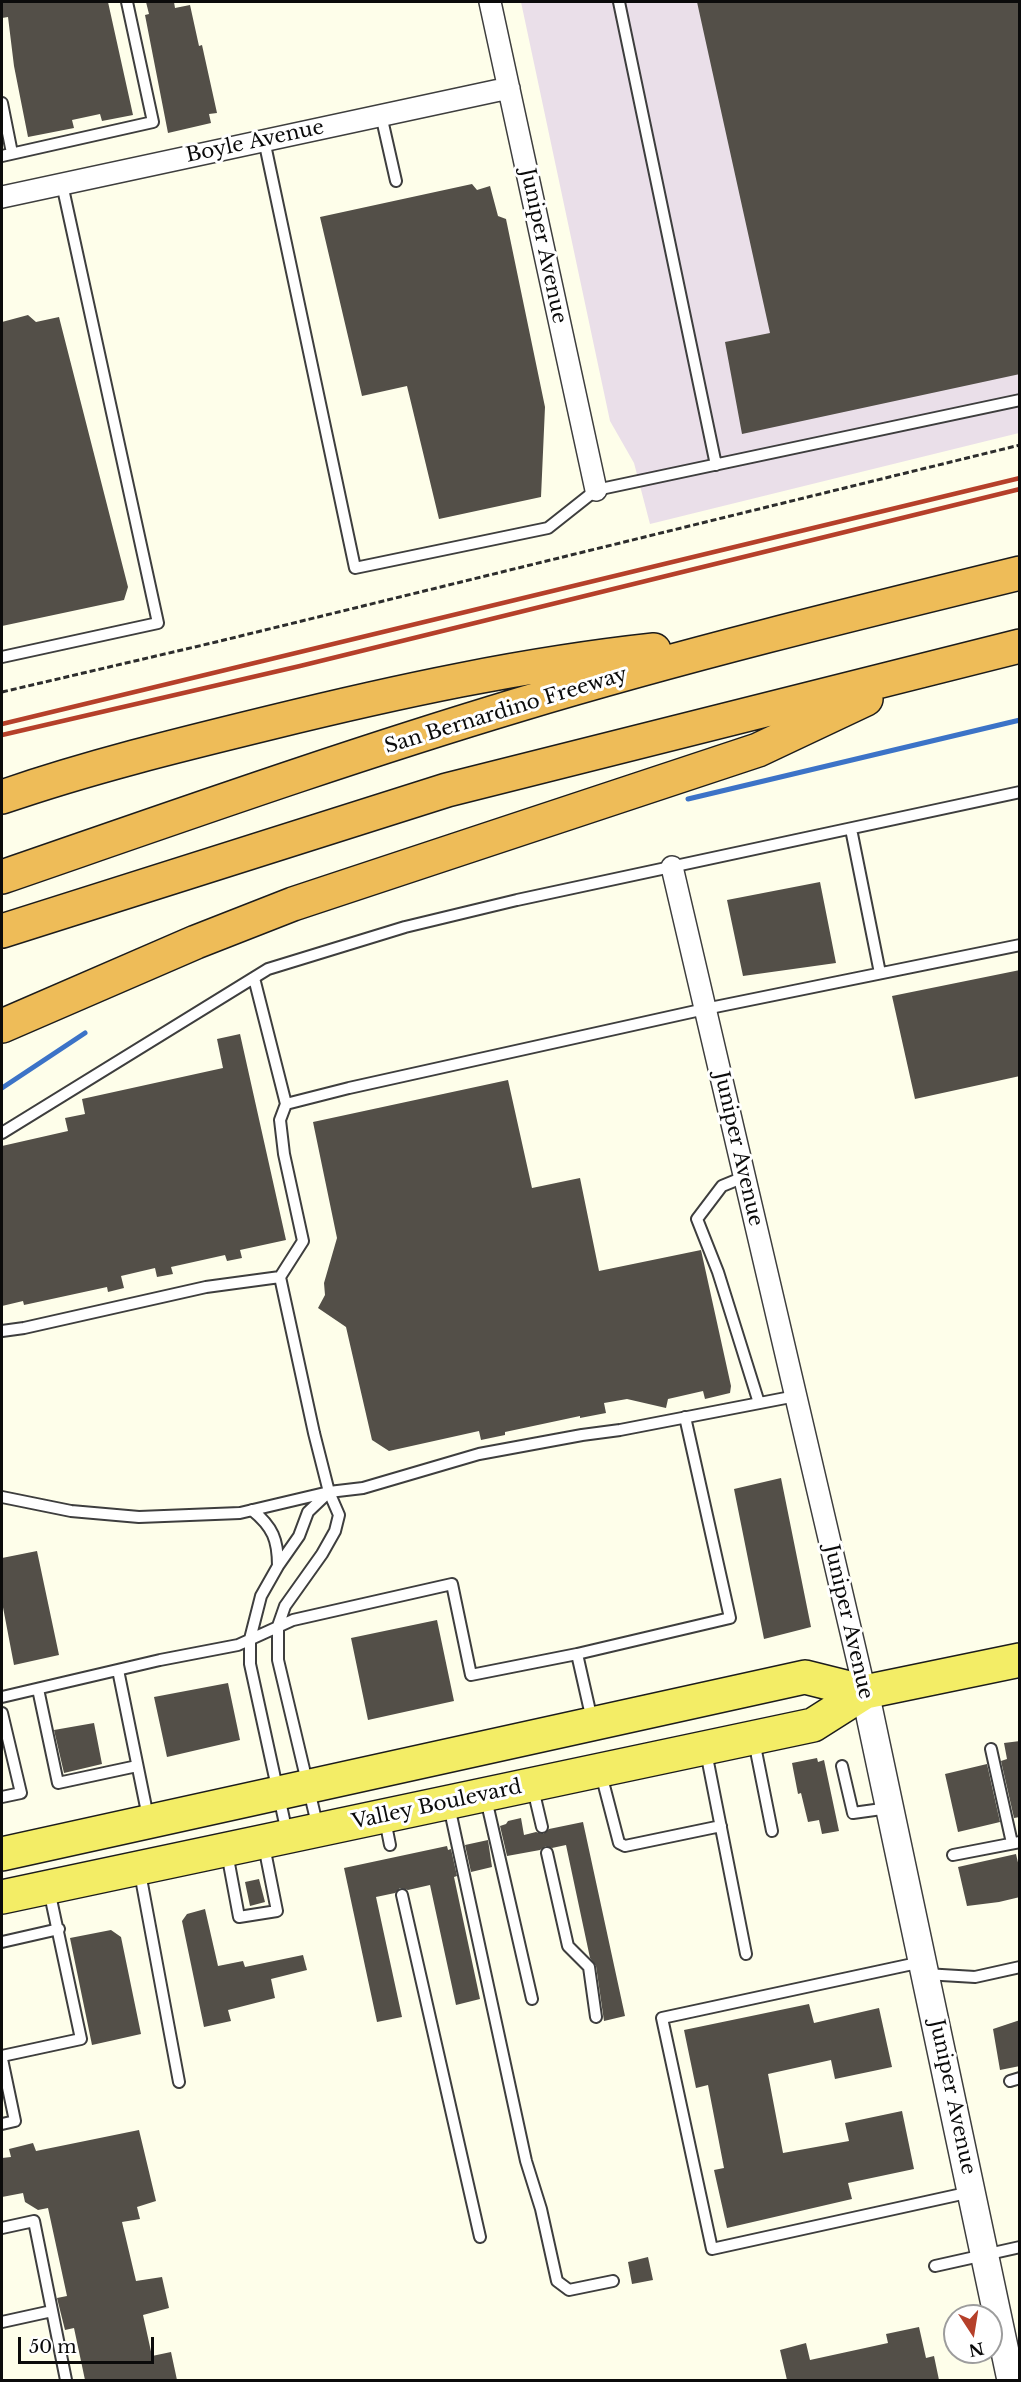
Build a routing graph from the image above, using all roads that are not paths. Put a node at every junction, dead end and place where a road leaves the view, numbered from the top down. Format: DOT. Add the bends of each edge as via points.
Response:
graph roads {
  1 [pos="127,2"];
  2 [pos="490,2"];
  3 [pos="619,2"];
  4 [pos="509,88"];
  5 [pos="2,103"];
  6 [pos="381,115"];
  7 [pos="264,140"];
  8 [pos="7,155"];
  9 [pos="396,182"];
  10 [pos="62,184"];
  11 [pos="2,197"];
  12 [pos="1020,400"];
  13 [pos="716,465"];
  14 [pos="596,490"];
  15 [pos="1020,573"];
  16 [pos="751,639"];
  17 [pos="1020,646"];
  18 [pos="2,657"];
  19 [pos="930,668"];
  20 [pos="1020,792"];
  21 [pos="2,797"];
  22 [pos="851,829"];
  23 [pos="672,867"];
  24 [pos="2,877"];
  25 [pos="2,931"];
  26 [pos="1020,945"];
  27 [pos="880,973"];
  28 [pos="254,978"];
  29 [pos="705,1009"];
  30 [pos="2,1026"];
  31 [pos="286,1104"];
  32 [pos="2,1132"];
  33 [pos="744,1177"];
  34 [pos="279,1277"];
  35 [pos="2,1331"];
  36 [pos="796,1396"];
  37 [pos="759,1402"];
  38 [pos="685,1417"];
  39 [pos="329,1492"];
  40 [pos="2,1497"];
  41 [pos="252,1510"];
  42 [pos="278,1566"];
  43 [pos="278,1626"];
  44 [pos="250,1639"];
  45 [pos="577,1654"];
  46 [pos="1020,1660"];
  47 [pos="118,1670"];
  48 [pos="38,1689"];
  49 [pos="865,1692"];
  50 [pos="2,1697"];
  51 [pos="2,1713"];
  52 [pos="593,1724"];
  53 [pos="4,1732"];
  54 [pos="753,1738"];
  55 [pos="705,1748"];
  56 [pos="991,1749"];
  57 [pos="137,1766"];
  58 [pos="842,1766"];
  59 [pos="600,1771"];
  60 [pos="533,1786"];
  61 [pos="293,1789"];
  62 [pos="485,1795"];
  63 [pos="2,1797"];
  64 [pos="448,1803"];
  65 [pos="890,1808"];
  66 [pos="148,1820"];
  67 [pos="720,1826"];
  68 [pos="542,1827"];
  69 [pos="772,1831"];
  70 [pos="290,1836"];
  71 [pos="1016,1843"];
  72 [pos="226,1850"];
  73 [pos="2,1854"];
  74 [pos="547,1854"];
  75 [pos="953,1855"];
  76 [pos="139,1868"];
  77 [pos="49,1887"];
  78 [pos="402,1895"];
  79 [pos="2,1897"];
  80 [pos="59,1929"];
  81 [pos="2,1942"];
  82 [pos="746,1954"];
  83 [pos="1020,1966"];
  84 [pos="924,1968"];
  85 [pos="532,1999"];
  86 [pos="596,2016"];
  87 [pos="2,2062"];
  88 [pos="179,2082"];
  89 [pos="2,2124"];
  90 [pos="971,2192"];
  91 [pos="2,2228"];
  92 [pos="480,2236"];
  93 [pos="1020,2247"];
  94 [pos="985,2255"];
  95 [pos="934,2266"];
  96 [pos="613,2282"];
  97 [pos="52,2311"];
  98 [pos="2,2322"];
  99 [pos="66,2380"];
  100 [pos="1011,2380"];
  1 -- 8 [label="lane" via="153,122"];
  2 -- 4 [label="street, Juniper Avenue"];
  3 -- 13 [label="lane"];
  4 -- 6 [label="street, Boyle Avenue"];
  4 -- 14 [label="street, Juniper Avenue"];
  5 -- 8 [label="lane"];
  6 -- 7 [label="street, Boyle Avenue"];
  6 -- 9 [label="lane"];
  7 -- 10 [label="street, Boyle Avenue"];
  7 -- 14 [label="lane" via="355,568 548,528"];
  10 -- 11 [label="street, Boyle Avenue"];
  10 -- 18 [label="lane" via="158,623"];
  12 -- 13 [label="lane"];
  13 -- 14 [label="lane"];
  15 -- 16 [label="highway, San Bernardino Freeway"];
  16 -- 21 [label="highway" via="603,656 362,700 69,774"];
  16 -- 24 [label="highway, San Bernardino Freeway" via="518,705"];
  17 -- 19 [label="highway"];
  19 -- 25 [label="highway" via="447,790"];
  19 -- 30 [label="highway" via="758,750 293,904"];
  20 -- 22 [label="lane"];
  22 -- 23 [label="lane"];
  22 -- 27 [label="lane"];
  23 -- 28 [label="lane" via="405,927 268,969"];
  23 -- 29 [label="street, Juniper Avenue"];
  26 -- 27 [label="lane"];
  27 -- 29 [label="lane"];
  28 -- 31 [label="lane"];
  28 -- 32 [label="lane"];
  29 -- 31 [label="lane"];
  29 -- 33 [label="street, Juniper Avenue"];
  31 -- 34 [label="lane" via="280,1120 284,1154 303,1241"];
  33 -- 36 [label="street, Juniper Avenue"];
  33 -- 37 [label="lane" via="722,1186 697,1219"];
  34 -- 35 [label="lane" via="206,1287"];
  34 -- 39 [label="lane"];
  36 -- 37 [label="lane"];
  36 -- 49 [label="street, Juniper Avenue"];
  37 -- 38 [label="lane"];
  38 -- 39 [label="lane" via="479,1454 363,1488"];
  38 -- 45 [label="lane" via="730,1618"];
  39 -- 41 [label="lane"];
  39 -- 42 [label="lane" via="308,1512 299,1536"];
  39 -- 43 [label="lane" via="339,1515 335,1531 285,1606"];
  40 -- 41 [label="lane" via="71,1511 139,1517"];
  41 -- 42 [label="lane" via="276,1540"];
  42 -- 44 [label="lane" via="261,1596"];
  43 -- 44 [label="lane"];
  43 -- 45 [label="lane" via="452,1584 471,1675"];
  43 -- 61 [label="lane" via="278,1660"];
  44 -- 47 [label="lane" via="238,1645"];
  44 -- 61 [label="lane" via="250,1664"];
  45 -- 52 [label="lane"];
  46 -- 49 [label="main road, Valley Boulevard"];
  47 -- 48 [label="lane"];
  47 -- 57 [label="lane"];
  48 -- 50 [label="lane"];
  48 -- 57 [label="lane" via="58,1783"];
  49 -- 52 [label="main road, Valley Boulevard" via="806,1677"];
  49 -- 54 [label="main road, Valley Boulevard" via="813,1725"];
  49 -- 65 [label="street, Juniper Avenue"];
  51 -- 53 [label="lane"];
  52 -- 61 [label="main road, Valley Boulevard"];
  53 -- 63 [label="lane" via="21,1794"];
  54 -- 55 [label="main road, Valley Boulevard"];
  54 -- 69 [label="lane"];
  55 -- 59 [label="main road, Valley Boulevard"];
  55 -- 67 [label="lane"];
  56 -- 71 [label="lane"];
  57 -- 66 [label="lane"];
  58 -- 65 [label="lane" via="853,1813"];
  59 -- 60 [label="main road, Valley Boulevard"];
  59 -- 67 [label="lane" via="622,1845"];
  60 -- 62 [label="main road, Valley Boulevard"];
  60 -- 68 [label="lane"];
  61 -- 66 [label="main road, Valley Boulevard"];
  61 -- 70 [label="lane"];
  61 -- 70 [label="lane"];
  62 -- 64 [label="main road, Valley Boulevard"];
  62 -- 85 [label="lane"];
  64 -- 70 [label="main road, Valley Boulevard" via="387,1831"];
  64 -- 96 [label="lane" via="526,2161 557,2281 569,2290"];
  65 -- 84 [label="street, Juniper Avenue"];
  66 -- 73 [label="main road, Valley Boulevard"];
  67 -- 82 [label="lane"];
  70 -- 72 [label="main road, Valley Boulevard"];
  70 -- 72 [label="lane" via="277,1911 239,1917"];
  71 -- 75 [label="lane"];
  72 -- 76 [label="main road, Valley Boulevard"];
  74 -- 86 [label="lane" via="568,1946 589,1967"];
  76 -- 77 [label="main road, Valley Boulevard"];
  76 -- 88 [label="lane"];
  77 -- 79 [label="main road, Valley Boulevard"];
  77 -- 80 [label="lane"];
  78 -- 92 [label="lane"];
  80 -- 81 [label="lane"];
  80 -- 87 [label="lane" via="81,2040"];
  83 -- 84 [label="lane" via="975,1977"];
  84 -- 90 [label="street, Juniper Avenue"];
  84 -- 90 [label="lane" via="662,2018 712,2249"];
  87 -- 89 [label="lane" via="15,2121"];
  90 -- 94 [label="street, Juniper Avenue"];
  91 -- 97 [label="lane" via="34,2221"];
  93 -- 94 [label="lane"];
  94 -- 95 [label="lane"];
  94 -- 100 [label="street, Juniper Avenue"];
  97 -- 98 [label="lane"];
  97 -- 99 [label="lane"];
}
